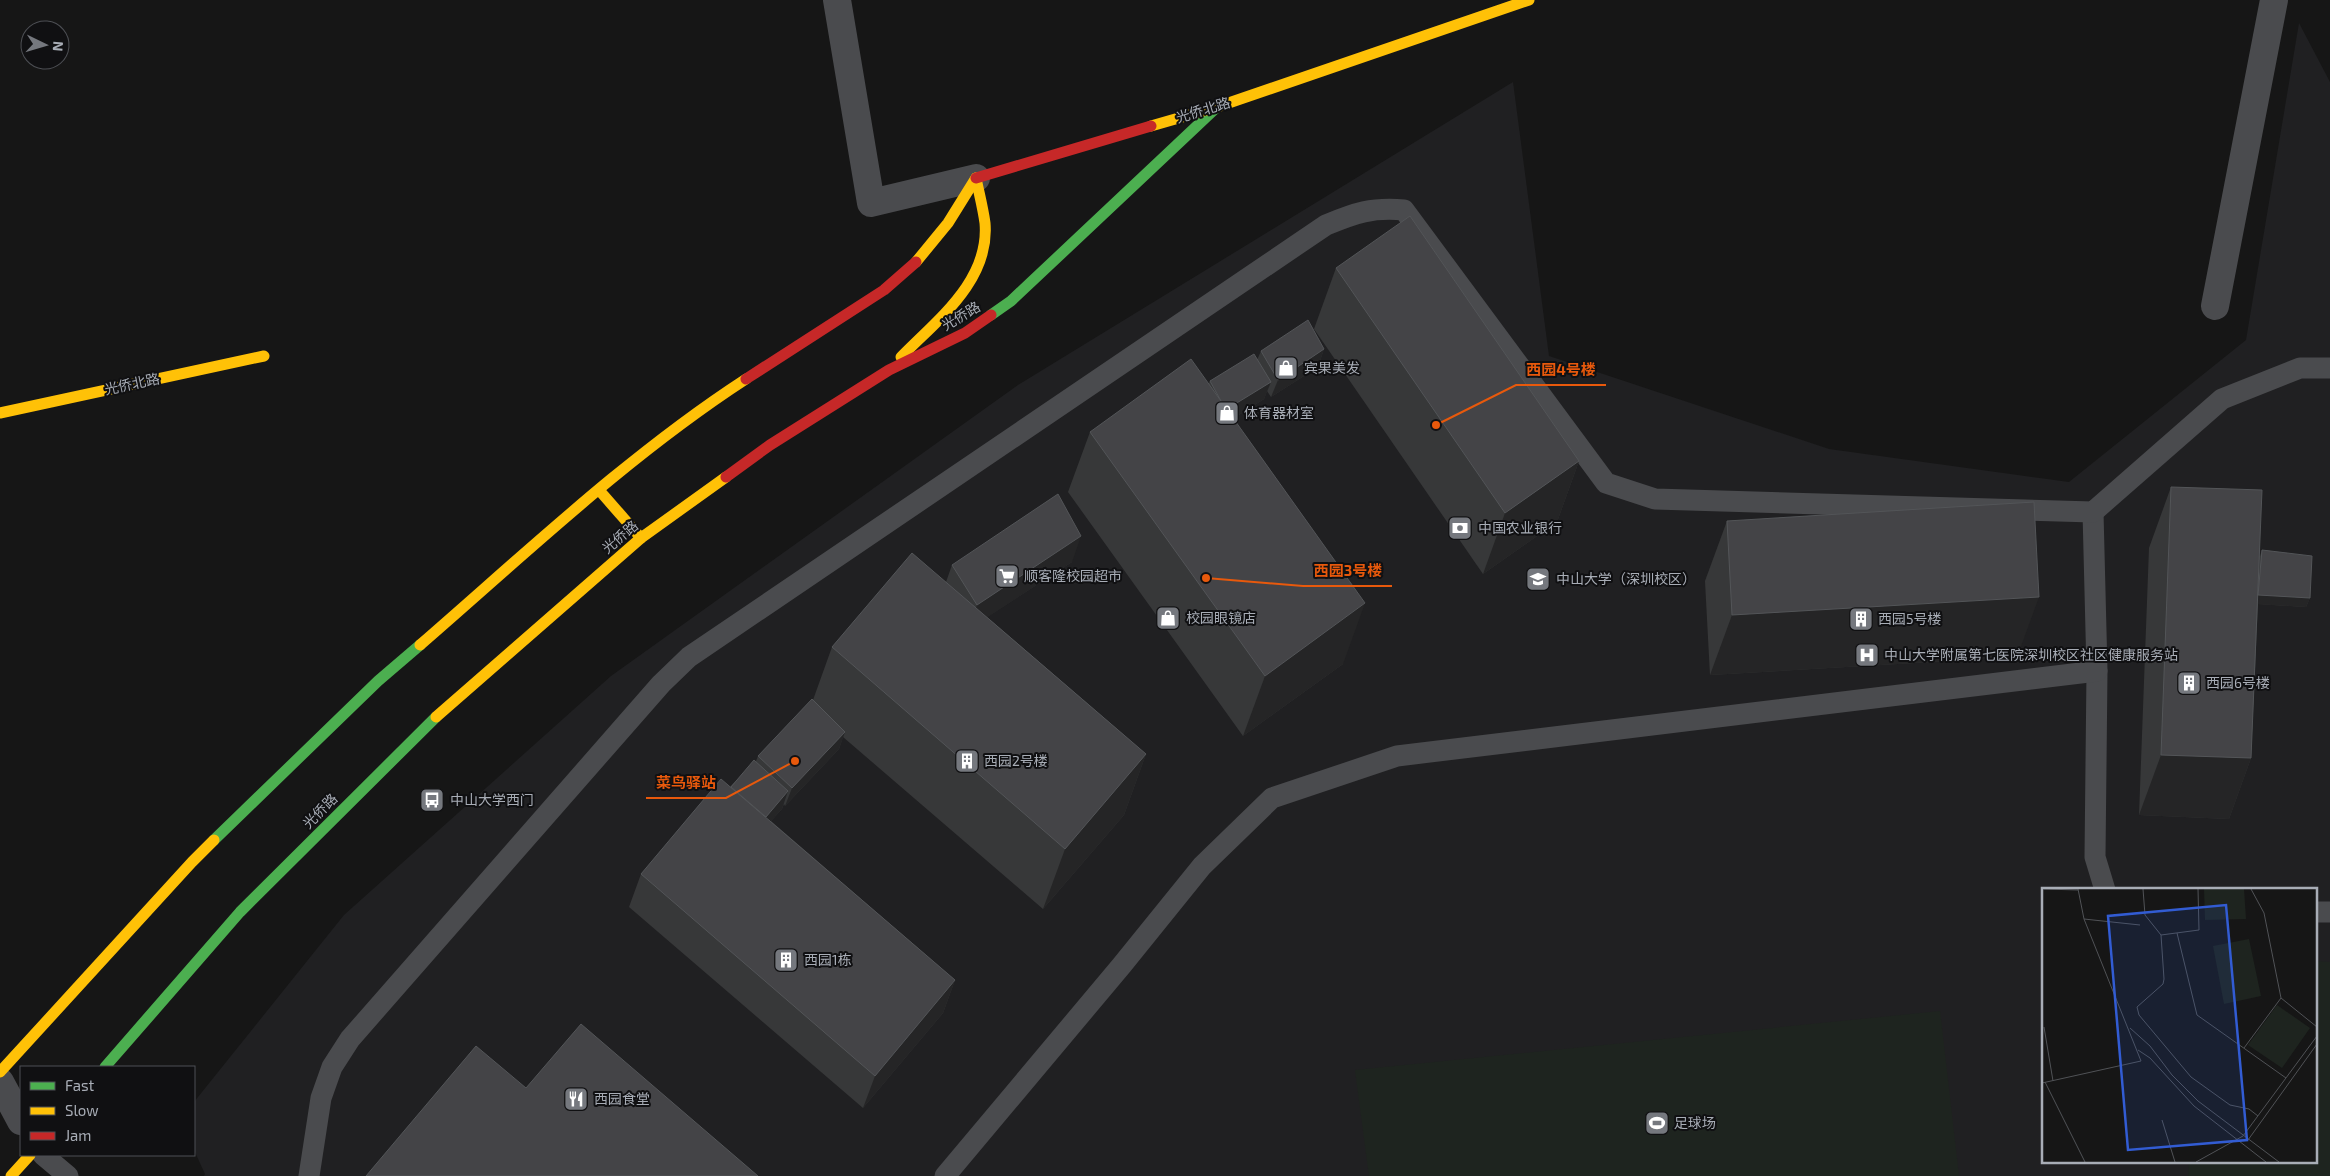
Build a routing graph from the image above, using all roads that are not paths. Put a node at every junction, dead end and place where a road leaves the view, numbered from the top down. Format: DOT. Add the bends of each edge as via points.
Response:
graph roads {
  1 [pos="837,0"];
  2 [pos="1529,0"];
  3 [pos="2274,0"];
  4 [pos="1217,106"];
  5 [pos="976,178"];
  6 [pos="2215,306"];
  7 [pos="264,356"];
  8 [pos="2330,368"];
  9 [pos="889,370"];
  10 [pos="0,413"];
  11 [pos="599,490"];
  12 [pos="2093,512"];
  13 [pos="641,538"];
  14 [pos="2097,671"];
  15 [pos="2104,888"];
  16 [pos="106,1066"];
  17 [pos="0,1072"];
  18 [pos="0,1082"];
  19 [pos="20,1119"];
  20 [pos="29,1156"];
  21 [pos="44,1156"];
  22 [pos="11,1176"];
  23 [pos="68,1176"];
  24 [pos="309,1176"];
  25 [pos="945,1176"];
  1 -- 5 [label="street, 光侨北路" via="871,203"];
  2 -- 4 [label="street, 光侨北路"];
  3 -- 6 [label="street"];
  4 -- 5 [label="street, 光侨北路"];
  4 -- 9 [label="street, 光侨路" via="1011,301 965,333"];
  5 -- 9 [label="street" via="985,224 983,254 975,276 952,305"];
  5 -- 11 [label="street" via="948,223 920,259 884,290 731,389"];
  7 -- 10 [label="street, 光侨北路"];
  8 -- 12 [label="lane" via="2300,368 2222,399"];
  9 -- 13 [label="street, 光侨路" via="770,446"];
  11 -- 13 [label="street"];
  11 -- 17 [label="street" via="363,695 192,862"];
  12 -- 14 [label="lane"];
  12 -- 24 [label="lane" via="1655,499 1606,483 1404,210 1382,208 1361,211 1326,225 689,657 350,1039 332,1067 320,1098"];
  13 -- 16 [label="street, 光侨路" via="419,733 240,912"];
  14 -- 15 [label="lane" via="2096,857"];
  14 -- 25 [label="lane" via="1397,756 1272,798 1202,866"];
  18 -- 19 [label="street"];
  20 -- 22 [label="street"];
  21 -- 23 [label="lane"];
}
